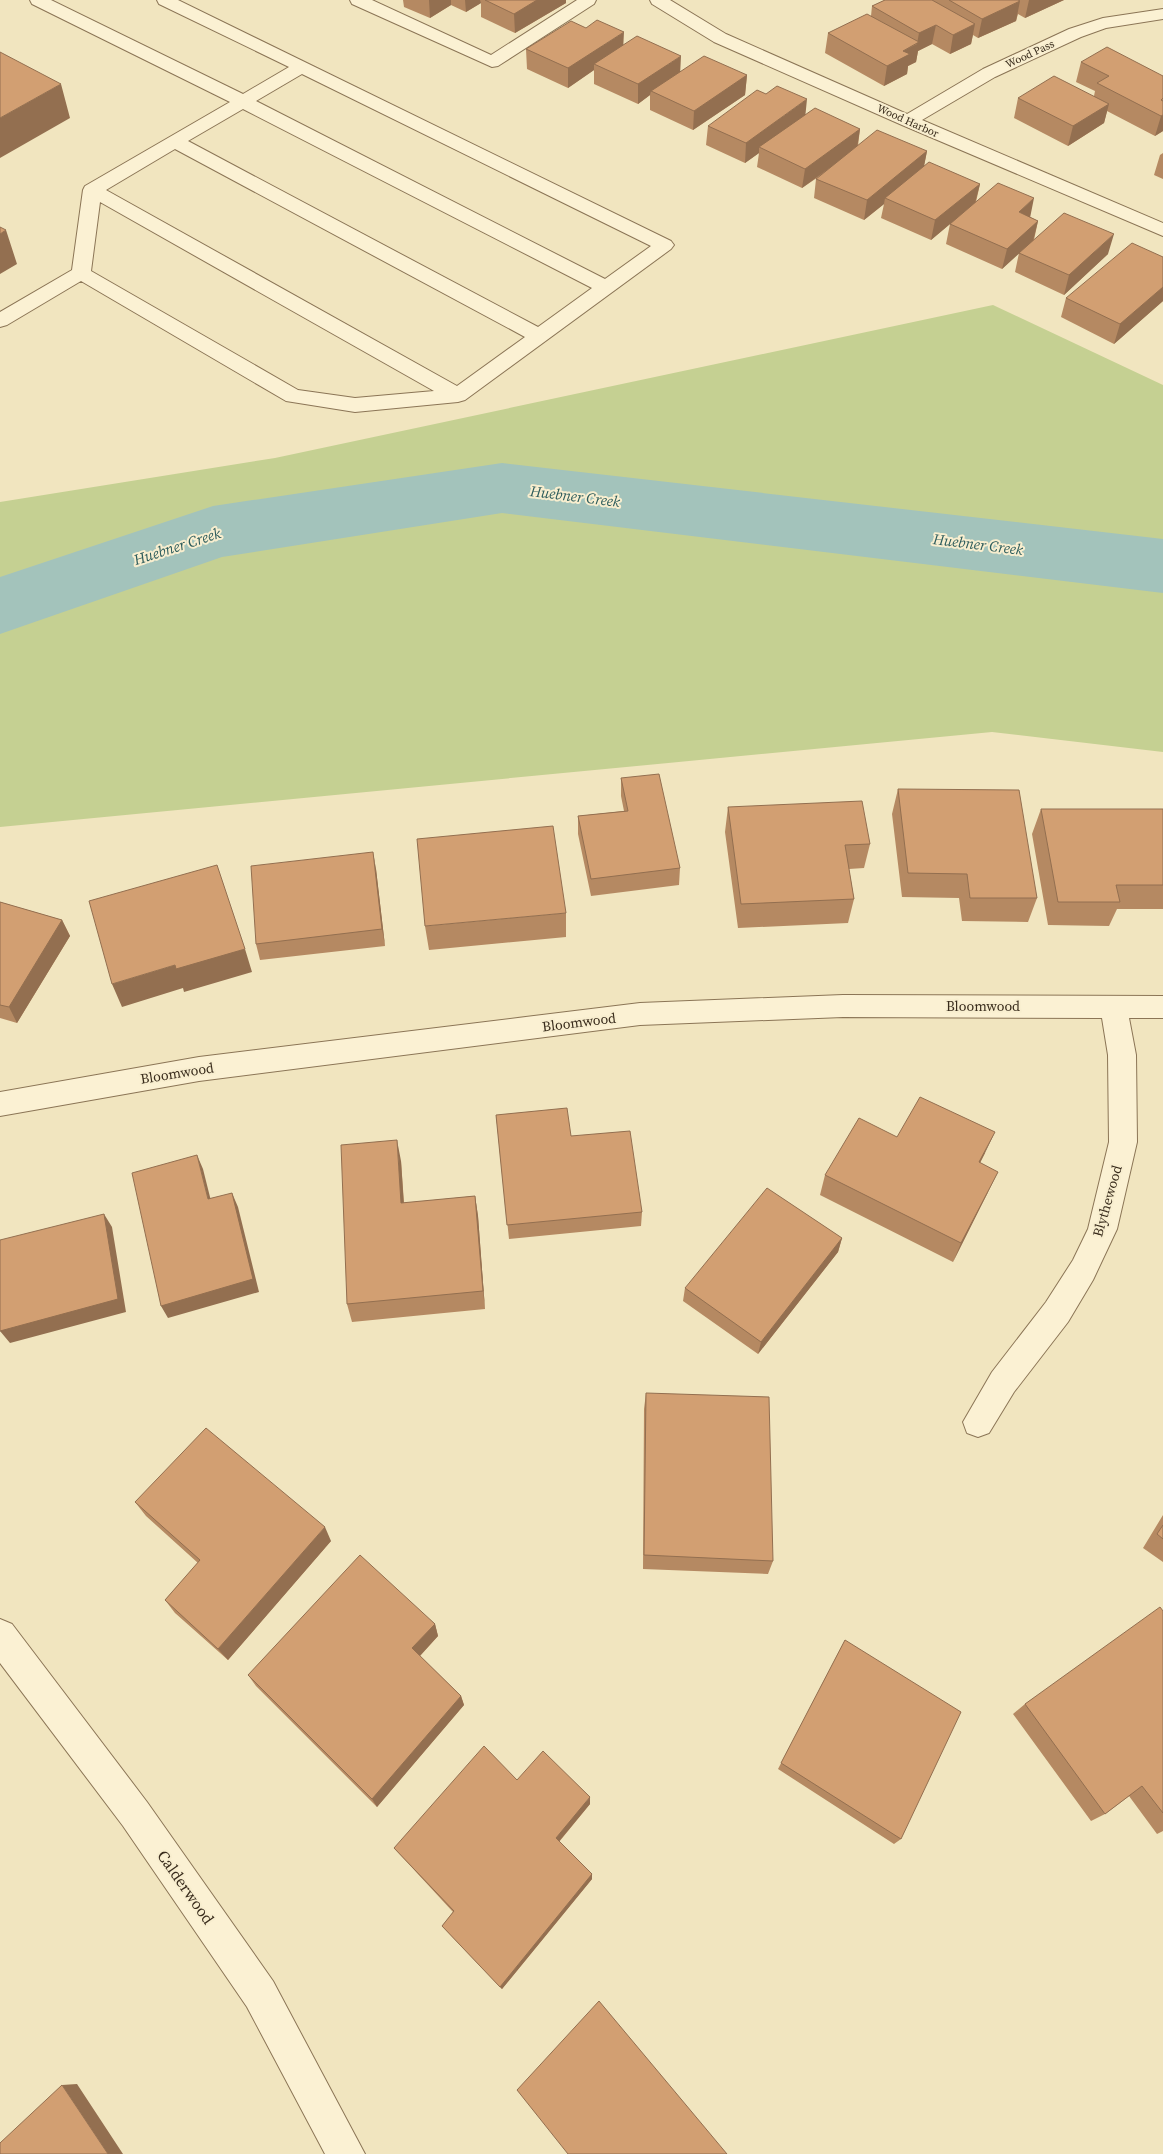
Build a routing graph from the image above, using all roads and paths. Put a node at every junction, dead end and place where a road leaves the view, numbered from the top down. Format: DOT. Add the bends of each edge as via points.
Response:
graph roads {
  1 [pos="38,0"];
  2 [pos="166,0"];
  3 [pos="358,0"];
  4 [pos="588,0"];
  5 [pos="658,0"];
  6 [pos="1163,14"];
  7 [pos="302,67"];
  8 [pos="242,101"];
  9 [pos="908,121"];
  10 [pos="174,141"];
  11 [pos="92,190"];
  12 [pos="1163,230"];
  13 [pos="81,273"];
  14 [pos="606,287"];
  15 [pos="0,321"];
  16 [pos="539,336"];
  17 [pos="458,395"];
  18 [pos="1113,1006"];
  19 [pos="1163,1007"];
  20 [pos="0,1104"];
  21 [pos="978,1422"];
  22 [pos="0,1636"];
  23 [pos="346,2154"];
  1 -- 8 [label="street"];
  2 -- 7 [label="street"];
  3 -- 4 [label="street" via="492,62"];
  5 -- 9 [label="street, Wood Harbor" via="720,38"];
  6 -- 9 [label="street, Wood Pass" via="1103,23 1075,33 989,73"];
  7 -- 8 [label="street"];
  7 -- 14 [label="street" via="664,245"];
  8 -- 10 [label="street"];
  8 -- 14 [label="street"];
  9 -- 12 [label="street, Wood Harbor"];
  10 -- 11 [label="street"];
  10 -- 16 [label="street"];
  11 -- 13 [label="street"];
  11 -- 17 [label="street"];
  13 -- 15 [label="street"];
  13 -- 17 [label="street" via="293,396 355,405"];
  14 -- 16 [label="street"];
  16 -- 17 [label="street"];
  18 -- 19 [label="street, Bloomwood"];
  18 -- 20 [label="street, Bloomwood" via="843,1006 640,1014 199,1069"];
  18 -- 21 [label="street, Blythewood" via="1122,1055 1123,1142 1102,1229 1083,1270 1057,1312 1003,1382"];
  22 -- 23 [label="street, Calderwood" via="135,1814 260,1994"];
}
